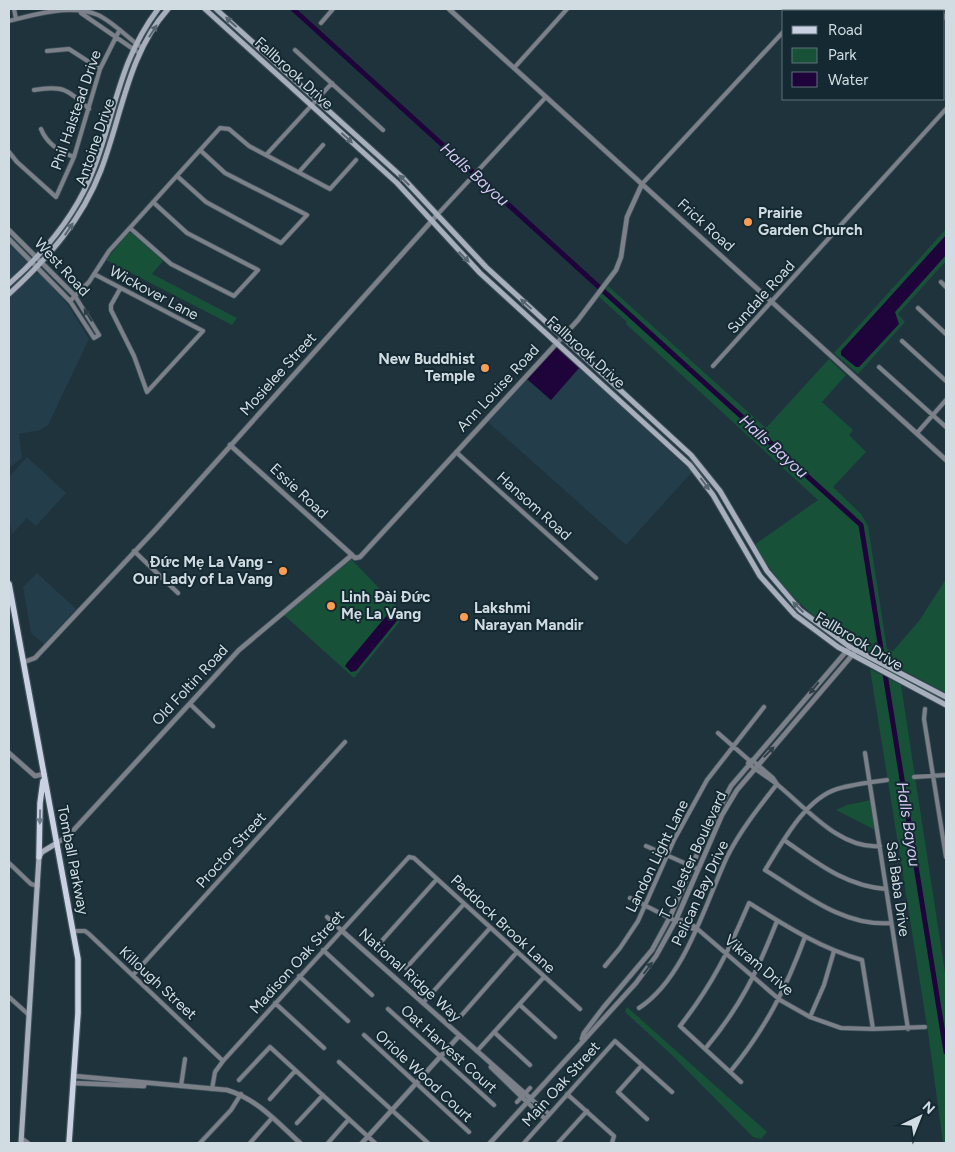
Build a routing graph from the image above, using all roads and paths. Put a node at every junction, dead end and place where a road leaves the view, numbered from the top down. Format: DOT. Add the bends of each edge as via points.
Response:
graph roads {
  1 [pos="14,9"];
  2 [pos="158,9"];
  3 [pos="168,9"];
  4 [pos="205,9"];
  5 [pos="216,9"];
  6 [pos="333,9"];
  7 [pos="449,9"];
  8 [pos="567,9"];
  9 [pos="52,10"];
  10 [pos="79,12"];
  11 [pos="16,19"];
  12 [pos="9,21"];
  13 [pos="321,23"];
  14 [pos="119,31"];
  15 [pos="782,33"];
  16 [pos="246,36"];
  17 [pos="114,37"];
  18 [pos="241,41"];
  19 [pos="136,43"];
  20 [pos="133,50"];
  21 [pos="295,50"];
  22 [pos="46,51"];
  23 [pos="141,51"];
  24 [pos="514,68"];
  25 [pos="100,69"];
  26 [pos="332,83"];
  27 [pos="34,90"];
  28 [pos="546,97"];
  29 [pos="316,99"];
  30 [pos="311,105"];
  31 [pos="89,109"];
  32 [pos="946,109"];
  33 [pos="110,114"];
  34 [pos="118,116"];
  35 [pos="41,129"];
  36 [pos="384,130"];
  37 [pos="323,146"];
  38 [pos="200,150"];
  39 [pos="9,152"];
  40 [pos="266,155"];
  41 [pos="74,157"];
  42 [pos="356,160"];
  43 [pos="299,172"];
  44 [pos="177,176"];
  45 [pos="642,184"];
  46 [pos="81,196"];
  47 [pos="88,200"];
  48 [pos="153,202"];
  49 [pos="437,215"];
  50 [pos="432,221"];
  51 [pos="130,228"];
  52 [pos="9,230"];
  53 [pos="9,239"];
  54 [pos="37,256"];
  55 [pos="32,261"];
  56 [pos="42,261"];
  57 [pos="38,266"];
  58 [pos="94,274"];
  59 [pos="941,282"];
  60 [pos="9,284"];
  61 [pos="946,287"];
  62 [pos="120,289"];
  63 [pos="9,294"];
  64 [pos="76,296"];
  65 [pos="70,301"];
  66 [pos="772,302"];
  67 [pos="918,308"];
  68 [pos="946,334"];
  69 [pos="562,336"];
  70 [pos="902,341"];
  71 [pos="556,342"];
  72 [pos="713,366"];
  73 [pos="879,367"];
  74 [pos="946,381"];
  75 [pos="946,400"];
  76 [pos="933,415"];
  77 [pos="652,419"];
  78 [pos="646,424"];
  79 [pos="946,427"];
  80 [pos="917,433"];
  81 [pos="230,445"];
  82 [pos="456,452"];
  83 [pos="946,460"];
  84 [pos="696,461"];
  85 [pos="690,465"];
  86 [pos="134,551"];
  87 [pos="352,555"];
  88 [pos="596,578"];
  89 [pos="9,584"];
  90 [pos="178,593"];
  91 [pos="848,649"];
  92 [pos="854,653"];
  93 [pos="24,662"];
  94 [pos="933,694"];
  95 [pos="946,697"];
  96 [pos="190,704"];
  97 [pos="946,705"];
  98 [pos="764,707"];
  99 [pos="925,709"];
  100 [pos="213,726"];
  101 [pos="718,733"];
  102 [pos="345,742"];
  103 [pos="732,746"];
  104 [pos="9,753"];
  105 [pos="865,753"];
  106 [pos="750,761"];
  107 [pos="756,766"];
  108 [pos="933,775"];
  109 [pos="946,775"];
  110 [pos="44,776"];
  111 [pos="914,777"];
  112 [pos="887,780"];
  113 [pos="870,783"];
  114 [pos="777,784"];
  115 [pos="807,810"];
  116 [pos="939,810"];
  117 [pos="946,810"];
  118 [pos="784,840"];
  119 [pos="57,843"];
  120 [pos="646,846"];
  121 [pos="880,846"];
  122 [pos="946,846"];
  123 [pos="667,855"];
  124 [pos="39,857"];
  125 [pos="409,857"];
  126 [pos="946,857"];
  127 [pos="9,863"];
  128 [pos="691,866"];
  129 [pos="698,868"];
  130 [pos="437,879"];
  131 [pos="38,886"];
  132 [pos="886,889"];
  133 [pos="630,898"];
  134 [pos="464,904"];
  135 [pos="647,905"];
  136 [pos="327,916"];
  137 [pos="670,917"];
  138 [pos="676,920"];
  139 [pos="777,921"];
  140 [pos="892,923"];
  141 [pos="490,928"];
  142 [pos="341,930"];
  143 [pos="697,930"];
  144 [pos="73,931"];
  145 [pos="805,937"];
  146 [pos="380,944"];
  147 [pos="323,950"];
  148 [pos="516,952"];
  149 [pos="834,952"];
  150 [pos="727,954"];
  151 [pos="605,966"];
  152 [pos="406,968"];
  153 [pos="133,974"];
  154 [pos="299,976"];
  155 [pos="544,977"];
  156 [pos="754,979"];
  157 [pos="372,995"];
  158 [pos="9,997"];
  159 [pos="610,999"];
  160 [pos="780,1000"];
  161 [pos="275,1003"];
  162 [pos="423,1003"];
  163 [pos="520,1004"];
  164 [pos="616,1005"];
  165 [pos="640,1008"];
  166 [pos="388,1009"];
  167 [pos="580,1009"];
  168 [pos="29,1015"];
  169 [pos="460,1016"];
  170 [pos="810,1017"];
  171 [pos="348,1021"];
  172 [pos="925,1027"];
  173 [pos="908,1028"];
  174 [pos="873,1029"];
  175 [pos="494,1032"];
  176 [pos="364,1035"];
  177 [pos="459,1036"];
  178 [pos="555,1037"];
  179 [pos="582,1040"];
  180 [pos="324,1048"];
  181 [pos="705,1049"];
  182 [pos="476,1052"];
  183 [pos="441,1057"];
  184 [pos="186,1059"];
  185 [pos="223,1061"];
  186 [pos="339,1062"];
  187 [pos="530,1065"];
  188 [pos="642,1065"];
  189 [pos="295,1071"];
  190 [pos="730,1072"];
  191 [pos="74,1076"];
  192 [pos="118,1080"];
  193 [pos="239,1080"];
  194 [pos="741,1082"];
  195 [pos="73,1083"];
  196 [pos="416,1084"];
  197 [pos="155,1085"];
  198 [pos="117,1086"];
  199 [pos="181,1087"];
  200 [pos="530,1088"];
  201 [pos="212,1089"];
  202 [pos="672,1092"];
  203 [pos="241,1094"];
  204 [pos="567,1094"];
  205 [pos="322,1095"];
  206 [pos="523,1095"];
  207 [pos="270,1099"];
  208 [pos="528,1100"];
  209 [pos="517,1102"];
  210 [pos="494,1105"];
  211 [pos="392,1110"];
  212 [pos="587,1111"];
  213 [pos="549,1114"];
  214 [pos="272,1118"];
  215 [pos="349,1119"];
  216 [pos="545,1119"];
  217 [pos="647,1119"];
  218 [pos="297,1123"];
  219 [pos="469,1132"];
  220 [pos="368,1136"];
  221 [pos="21,1141"];
  222 [pos="28,1143"];
  223 [pos="69,1143"];
  224 [pos="200,1143"];
  225 [pos="250,1143"];
  226 [pos="300,1143"];
  227 [pos="328,1143"];
  228 [pos="362,1143"];
  229 [pos="375,1143"];
  230 [pos="428,1143"];
  231 [pos="490,1143"];
  232 [pos="524,1143"];
  233 [pos="558,1143"];
  234 [pos="612,1143"];
  1 -- 11 [label="street"];
  2 -- 19 [label="main road, Antoine Drive"];
  23 -- 3 [label="main road, Antoine Drive, one-way"];
  4 -- 18 [label="main road, Fallbrook Drive"];
  16 -- 5 [label="main road, Fallbrook Drive, one-way"];
  6 -- 13 [label="street"];
  7 -- 24 [label="street, Frick Road"];
  8 -- 24 [label="street"];
  9 -- 10 [label="street"];
  9 -- 11 [label="street"];
  10 -- 14 [label="street" via="99,16"];
  10 -- 17 [label="street"];
  11 -- 12 [label="street"];
  14 -- 17 [label="street, Phil Halstead Drive"];
  14 -- 19 [label="street"];
  15 -- 45 [label="street, Ann Louise Road"];
  16 -- 18 [label="main road"];
  16 -- 29 [label="main road, Fallbrook Drive"];
  17 -- 20 [label="street"];
  17 -- 25 [label="street, Phil Halstead Drive"];
  18 -- 30 [label="main road, Fallbrook Drive"];
  19 -- 20 [label="main road, Antoine Drive"];
  19 -- 23 [label="street"];
  20 -- 23 [label="street"];
  20 -- 33 [label="main road, Antoine Drive"];
  21 -- 26 [label="street"];
  22 -- 25 [label="street" via="69,49"];
  23 -- 34 [label="main road, Antoine Drive"];
  24 -- 28 [label="street, Frick Road"];
  25 -- 31 [label="street, Phil Halstead Drive"];
  26 -- 29 [label="street"];
  26 -- 36 [label="street"];
  27 -- 31 [label="street" via="64,88"];
  28 -- 45 [label="street, Frick Road"];
  28 -- 49 [label="street, Mosielee Street"];
  29 -- 30 [label="street"];
  49 -- 29 [label="main road, Fallbrook Drive, one-way"];
  30 -- 40 [label="street"];
  30 -- 50 [label="main road, Fallbrook Drive, one-way" via="397,183"];
  31 -- 41 [label="street, Phil Halstead Drive"];
  32 -- 66 [label="street, Sundale Road"];
  33 -- 34 [label="main road"];
  33 -- 46 [label="main road, Antoine Drive" via="94,168"];
  34 -- 47 [label="main road, Antoine Drive"];
  35 -- 41 [label="street" via="58,149"];
  37 -- 43 [label="street"];
  38 -- 40 [label="street" via="224,127"];
  38 -- 44 [label="street"];
  38 -- 44 [label="street" via="225,173 307,215 281,243 206,202"];
  39 -- 41 [label="street, Phil Halstead Drive" via="56,197"];
  40 -- 43 [label="street"];
  42 -- 43 [label="street" via="330,189"];
  44 -- 48 [label="street"];
  45 -- 66 [label="street, Frick Road"];
  45 -- 69 [label="street, Ann Louise Road" via="627,217 620,262 608,283"];
  46 -- 47 [label="main road"];
  46 -- 54 [label="main road, Antoine Drive" via="64,225"];
  56 -- 47 [label="main road, Antoine Drive, one-way" via="62,240"];
  48 -- 51 [label="street"];
  48 -- 51 [label="street" via="187,233 258,270 234,296 170,264"];
  49 -- 50 [label="street, Mosielee Street"];
  69 -- 49 [label="main road, Fallbrook Drive, one-way" via="486,267"];
  50 -- 71 [label="main road, Fallbrook Drive, one-way" via="467,260"];
  50 -- 81 [label="street, Mosielee Street"];
  51 -- 58 [label="street" via="104,257"];
  52 -- 54 [label="street, West Road"];
  53 -- 55 [label="street, West Road"];
  54 -- 55 [label="main road, Antoine Drive"];
  54 -- 56 [label="street, West Road"];
  55 -- 57 [label="street, West Road"];
  55 -- 60 [label="main road, Antoine Drive"];
  56 -- 57 [label="main road, Antoine Drive"];
  56 -- 64 [label="street, West Road"];
  57 -- 63 [label="main road, Antoine Drive"];
  57 -- 65 [label="street, West Road"];
  58 -- 62 [label="street, Wickover Lane"];
  58 -- 64 [label="street"];
  59 -- 61 [label="street"];
  62 -- 62 [label="street, Wickover Lane" via="111,310 134,356 147,392 202,330"];
  64 -- 65 [label="street"];
  65 -- 64 [label="street, West Road, one-way" via="94,338 99,335"];
  66 -- 72 [label="street, Sundale Road"];
  66 -- 80 [label="street, Frick Road"];
  67 -- 68 [label="street"];
  69 -- 71 [label="street, Ann Louise Road"];
  69 -- 77 [label="main road, Fallbrook Drive"];
  70 -- 74 [label="street"];
  71 -- 78 [label="main road, Fallbrook Drive"];
  71 -- 82 [label="street, Ann Louise Road"];
  73 -- 76 [label="street"];
  75 -- 76 [label="street"];
  76 -- 79 [label="street"];
  76 -- 80 [label="street"];
  77 -- 78 [label="main road"];
  77 -- 84 [label="main road, Fallbrook Drive"];
  78 -- 85 [label="main road, Fallbrook Drive"];
  80 -- 83 [label="street, Frick Road"];
  81 -- 86 [label="street, Mosielee Street"];
  81 -- 87 [label="street, Essie Road"];
  82 -- 87 [label="street, Ann Louise Road" via="360,557"];
  82 -- 88 [label="street, Hansom Road"];
  84 -- 85 [label="main road"];
  91 -- 84 [label="main road, Fallbrook Drive, one-way" via="778,586 757,557 720,491"];
  85 -- 91 [label="main road, Fallbrook Drive, one-way" via="713,495 750,561 772,591 806,624"];
  86 -- 90 [label="street"];
  86 -- 93 [label="street, Mosielee Street" via="35,658"];
  87 -- 96 [label="street, Old Foltin Road" via="239,650"];
  89 -- 93 [label="main road, Tomball Parkway"];
  91 -- 92 [label="main road, Fallbrook Drive"];
  91 -- 106 [label="street, T C Jester Boulevard, one-way"];
  92 -- 94 [label="main road, Fallbrook Drive"];
  107 -- 92 [label="street, T C Jester Boulevard, one-way"];
  93 -- 110 [label="main road, Tomball Parkway"];
  94 -- 95 [label="main road, Fallbrook Drive"];
  94 -- 97 [label="main road, Fallbrook Drive"];
  96 -- 100 [label="street"];
  96 -- 119 [label="street, Old Foltin Road" via="70,834"];
  98 -- 103 [label="street, Landon Light Lane"];
  99 -- 108 [label="street"];
  101 -- 103 [label="street"];
  102 -- 153 [label="street, Proctor Street"];
  103 -- 106 [label="street"];
  103 -- 123 [label="street, Landon Light Lane" via="707,780"];
  104 -- 110 [label="street" via="30,773"];
  105 -- 113 [label="street, Sai Baba Drive"];
  106 -- 107 [label="street"];
  106 -- 128 [label="street, T C Jester Boulevard" via="723,798"];
  107 -- 114 [label="street"];
  107 -- 129 [label="street, T C Jester Boulevard" via="722,815"];
  108 -- 109 [label="street"];
  108 -- 111 [label="street"];
  108 -- 116 [label="street"];
  110 -- 119 [label="main road, Tomball Parkway"];
  110 -- 124 [label="main road, one-way"];
  112 -- 113 [label="street"];
  113 -- 115 [label="street" via="836,789"];
  113 -- 121 [label="street, Sai Baba Drive"];
  114 -- 115 [label="street"];
  114 -- 143 [label="street, Pelican Bay Drive" via="734,844"];
  115 -- 118 [label="street"];
  115 -- 121 [label="street" via="846,838 870,847"];
  116 -- 117 [label="street"];
  116 -- 122 [label="street"];
  118 -- 132 [label="street" via="831,872 866,888"];
  118 -- 140 [label="street" via="765,870 837,913 862,922"];
  119 -- 124 [label="main road"];
  119 -- 144 [label="main road, Tomball Parkway"];
  120 -- 123 [label="street"];
  121 -- 132 [label="street, Sai Baba Drive"];
  122 -- 126 [label="street"];
  123 -- 128 [label="street"];
  123 -- 135 [label="street, Landon Light Lane"];
  124 -- 131 [label="main road"];
  125 -- 130 [label="street, Paddock Brook Lane"];
  125 -- 142 [label="street, Madison Oak Street"];
  127 -- 131 [label="street" via="31,884"];
  128 -- 129 [label="street"];
  128 -- 137 [label="street, T C Jester Boulevard"];
  129 -- 138 [label="street, T C Jester Boulevard"];
  130 -- 134 [label="street, Paddock Brook Lane"];
  130 -- 146 [label="street"];
  131 -- 168 [label="main road"];
  132 -- 140 [label="street, Sai Baba Drive"];
  133 -- 135 [label="street, Vikram Drive"];
  134 -- 141 [label="street, Paddock Brook Lane"];
  134 -- 152 [label="street"];
  135 -- 137 [label="street, Vikram Drive"];
  135 -- 151 [label="street, Landon Light Lane" via="630,936"];
  136 -- 142 [label="street, National Ridge Way"];
  137 -- 138 [label="street, Vikram Drive"];
  137 -- 159 [label="street, T C Jester Boulevard" via="652,950"];
  138 -- 143 [label="street, Vikram Drive" via="687,922"];
  164 -- 138 [label="street, T C Jester Boulevard, one-way" via="651,963"];
  139 -- 145 [label="street"];
  139 -- 150 [label="street" via="749,903"];
  139 -- 156 [label="street"];
  140 -- 173 [label="street, Sai Baba Drive"];
  141 -- 148 [label="street, Paddock Brook Lane"];
  141 -- 162 [label="street"];
  142 -- 147 [label="street, Madison Oak Street"];
  142 -- 162 [label="street, National Ridge Way"];
  143 -- 150 [label="street, Vikram Drive"];
  143 -- 165 [label="street, Pelican Bay Drive" via="666,981"];
  144 -- 153 [label="street, Killough Street" via="85,931"];
  144 -- 191 [label="main road, Tomball Parkway" via="79,977"];
  145 -- 149 [label="street"];
  145 -- 160 [label="street"];
  147 -- 154 [label="street, Madison Oak Street"];
  147 -- 157 [label="street"];
  148 -- 155 [label="street, Paddock Brook Lane"];
  148 -- 169 [label="street"];
  149 -- 170 [label="street"];
  149 -- 174 [label="street" via="862,960"];
  150 -- 156 [label="street, Vikram Drive"];
  150 -- 181 [label="street" via="712,984 680,1026"];
  153 -- 185 [label="street, Killough Street"];
  154 -- 161 [label="street, Madison Oak Street"];
  154 -- 171 [label="street"];
  155 -- 163 [label="street"];
  155 -- 167 [label="street, Paddock Brook Lane"];
  156 -- 160 [label="street, Vikram Drive"];
  156 -- 181 [label="street" via="723,1028"];
  158 -- 168 [label="street"];
  159 -- 164 [label="street"];
  159 -- 179 [label="street, T C Jester Boulevard"];
  160 -- 170 [label="street, Vikram Drive"];
  160 -- 190 [label="street" via="766,1025"];
  161 -- 180 [label="street"];
  161 -- 185 [label="street, Madison Oak Street"];
  162 -- 177 [label="street, National Ridge Way"];
  163 -- 175 [label="street"];
  163 -- 178 [label="street"];
  164 -- 179 [label="street, T C Jester Boulevard"];
  166 -- 183 [label="street, Oat Harvest Court"];
  168 -- 221 [label="main road"];
  170 -- 174 [label="street, Vikram Drive" via="841,1028"];
  172 -- 173 [label="street, Vikram Drive"];
  173 -- 174 [label="street, Vikram Drive"];
  175 -- 182 [label="street"];
  175 -- 187 [label="street"];
  176 -- 196 [label="street, Oriole Wood Court"];
  177 -- 182 [label="street, National Ridge Way"];
  177 -- 183 [label="street"];
  179 -- 208 [label="street, T C Jester Boulevard"];
  181 -- 190 [label="street"];
  182 -- 206 [label="street, National Ridge Way"];
  183 -- 196 [label="street"];
  183 -- 210 [label="street, Oat Harvest Court"];
  184 -- 199 [label="street"];
  185 -- 201 [label="street, Madison Oak Street"];
  186 -- 211 [label="street"];
  188 -- 202 [label="street"];
  188 -- 204 [label="street, Main Oak Street" via="615,1041"];
  188 -- 217 [label="street" via="618,1092"];
  189 -- 193 [label="street" via="270,1047"];
  189 -- 205 [label="street"];
  189 -- 207 [label="street"];
  190 -- 194 [label="street"];
  191 -- 192 [label="street"];
  191 -- 195 [label="main road, Tomball Parkway"];
  192 -- 197 [label="street"];
  192 -- 198 [label="street"];
  195 -- 198 [label="street"];
  195 -- 223 [label="main road, Tomball Parkway"];
  196 -- 211 [label="street"];
  196 -- 219 [label="street, Oriole Wood Court"];
  197 -- 198 [label="street"];
  197 -- 199 [label="street"];
  199 -- 201 [label="street"];
  200 -- 206 [label="street"];
  201 -- 203 [label="street"];
  203 -- 214 [label="street"];
  203 -- 224 [label="street" via="231,1110"];
  204 -- 212 [label="street"];
  204 -- 213 [label="street, Main Oak Street"];
  205 -- 215 [label="street"];
  205 -- 218 [label="street"];
  206 -- 208 [label="street, National Ridge Way"];
  206 -- 209 [label="street"];
  208 -- 213 [label="street, National Ridge Way"];
  208 -- 216 [label="street, National Ridge Way"];
  208 -- 231 [label="street, T C Jester Boulevard"];
  211 -- 220 [label="street"];
  211 -- 230 [label="street"];
  212 -- 233 [label="street"];
  212 -- 234 [label="street" via="615,1138"];
  213 -- 216 [label="street, Main Oak Street"];
  214 -- 225 [label="street"];
  214 -- 226 [label="street"];
  215 -- 220 [label="street"];
  215 -- 227 [label="street"];
  216 -- 232 [label="street, Main Oak Street"];
  220 -- 228 [label="street"];
  220 -- 229 [label="street"];
  221 -- 222 [label="street"];
}
